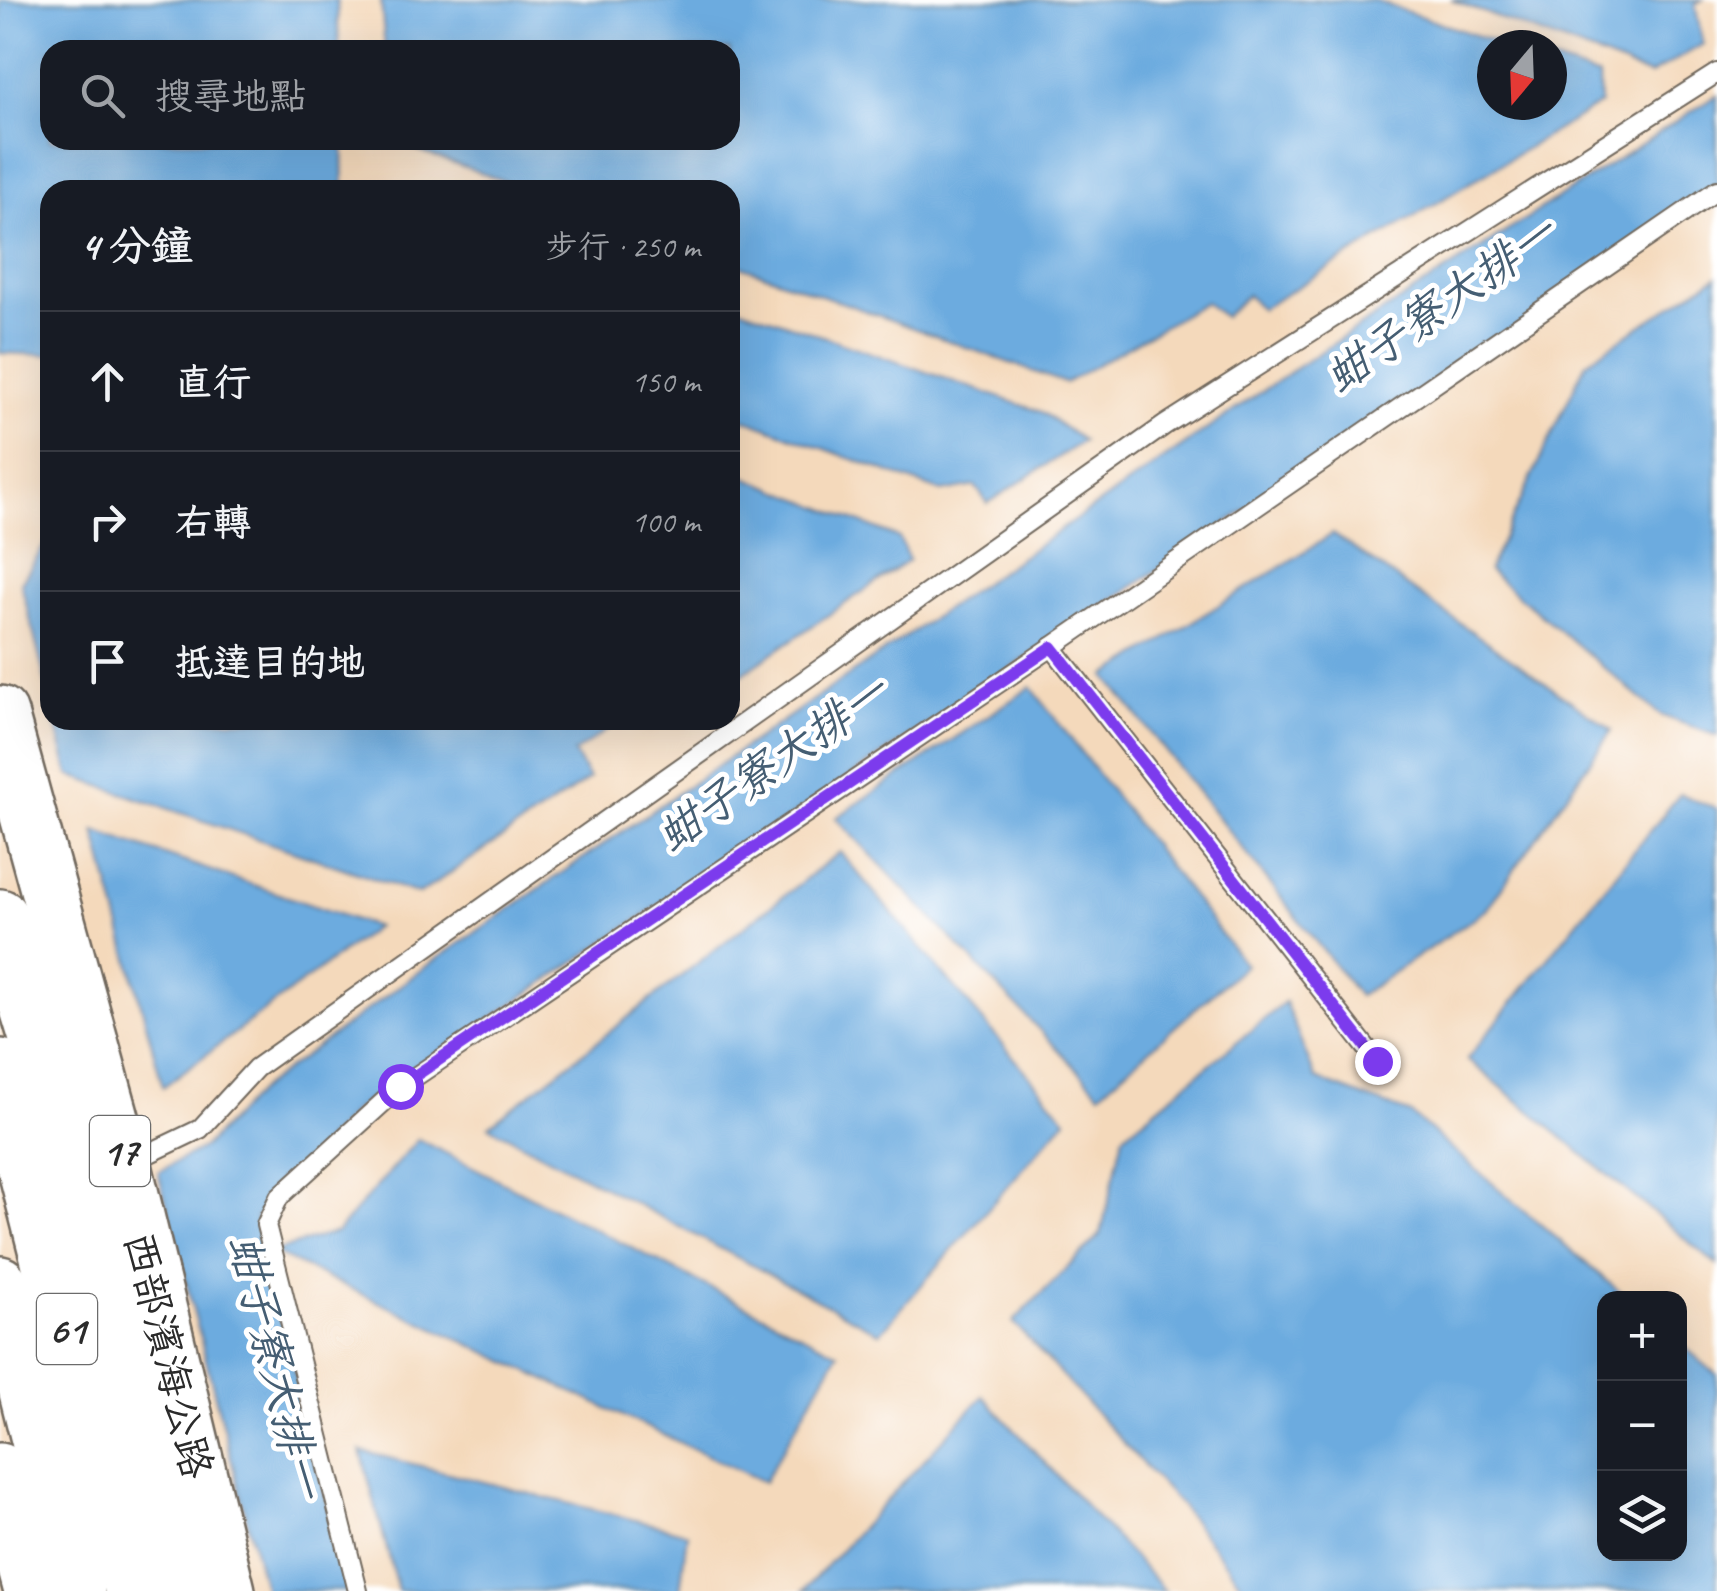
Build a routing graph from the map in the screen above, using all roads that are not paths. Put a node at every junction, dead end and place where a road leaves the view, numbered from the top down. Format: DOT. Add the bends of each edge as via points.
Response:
graph roads {
  1 [pos="1717,73"];
  2 [pos="1717,190"];
  3 [pos="1052,647"];
  4 [pos="0,714"];
  5 [pos="740,726"];
  6 [pos="734,730"];
  7 [pos="0,917"];
  8 [pos="1377,1061"];
  9 [pos="0,1067"];
  10 [pos="124,1165"];
  11 [pos="0,1284"];
  12 [pos="0,1471"];
  13 [pos="32,1591"];
  14 [pos="78,1591"];
  15 [pos="133,1591"];
  16 [pos="178,1591"];
  17 [pos="227,1591"];
  18 [pos="358,1591"];
  1 -- 5 [label="lane" via="1166,425"];
  2 -- 3 [label="lane"];
  3 -- 8 [label="lane"];
  3 -- 18 [label="lane" via="400,1086 280,1197 266,1225"];
  4 -- 10 [label="main road, 西部濱海公路 / 17"];
  6 -- 10 [label="lane" via="256,1068 200,1129"];
  7 -- 16 [label="main road" via="64,1130"];
  9 -- 15 [label="main road, 61"];
  10 -- 17 [label="main road, 西部濱海公路 / 17"];
  11 -- 14 [label="main road, 61"];
  12 -- 13 [label="main road"];
}
